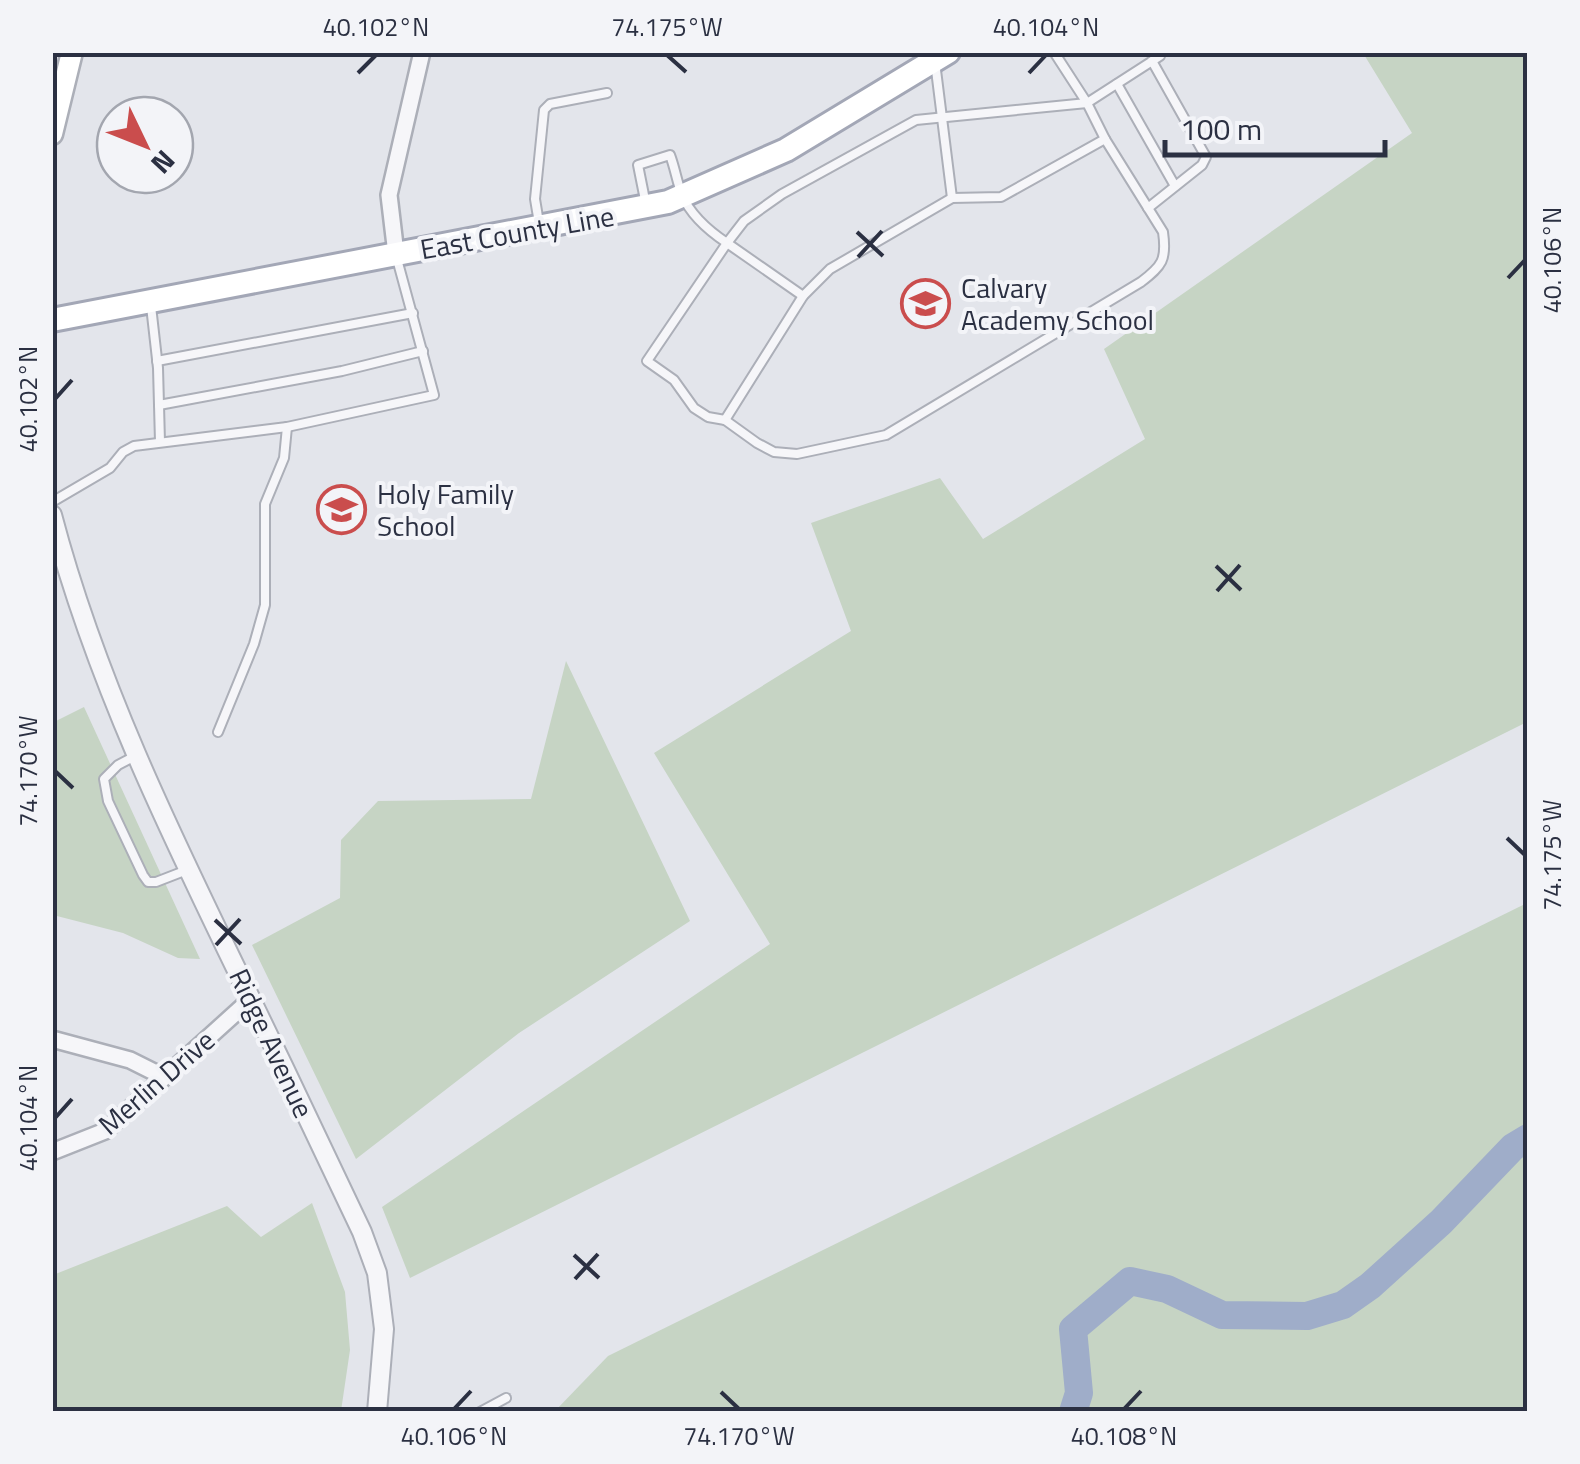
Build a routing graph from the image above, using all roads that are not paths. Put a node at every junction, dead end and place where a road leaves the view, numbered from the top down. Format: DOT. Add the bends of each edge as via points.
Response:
graph roads {
  1 [pos="72,52"];
  2 [pos="422,52"];
  3 [pos="1054,52"];
  4 [pos="941,57"];
  5 [pos="1157,57"];
  6 [pos="1117,84"];
  7 [pos="607,93"];
  8 [pos="1087,103"];
  9 [pos="942,116"];
  10 [pos="52,134"];
  11 [pos="1105,139"];
  12 [pos="1175,186"];
  13 [pos="683,196"];
  14 [pos="952,198"];
  15 [pos="647,208"];
  16 [pos="1148,208"];
  17 [pos="539,226"];
  18 [pos="727,244"];
  19 [pos="396,254"];
  20 [pos="804,296"];
  21 [pos="150,302"];
  22 [pos="412,313"];
  23 [pos="52,320"];
  24 [pos="422,351"];
  25 [pos="157,361"];
  26 [pos="159,404"];
  27 [pos="725,420"];
  28 [pos="287,427"];
  29 [pos="160,442"];
  30 [pos="52,502"];
  31 [pos="52,515"];
  32 [pos="60,579"];
  33 [pos="218,732"];
  34 [pos="137,755"];
  35 [pos="188,869"];
  36 [pos="251,999"];
  37 [pos="52,1039"];
  38 [pos="164,1078"];
  39 [pos="52,1152"];
  40 [pos="506,1398"];
  41 [pos="377,1412"];
  42 [pos="480,1412"];
  1 -- 10 [label="main road"];
  2 -- 19 [label="street" via="389,195"];
  3 -- 8 [label="lane"];
  4 -- 9 [label="lane"];
  4 -- 13 [label="main road, East County Line" via="786,150"];
  5 -- 6 [label="lane"];
  5 -- 12 [label="lane" via="1206,157"];
  6 -- 8 [label="lane"];
  6 -- 12 [label="lane"];
  7 -- 17 [label="lane" via="544,110 535,200"];
  8 -- 9 [label="lane"];
  8 -- 11 [label="lane"];
  9 -- 14 [label="lane"];
  9 -- 18 [label="lane" via="916,120 782,194 744,221"];
  11 -- 14 [label="lane" via="1001,198"];
  11 -- 16 [label="lane"];
  12 -- 16 [label="lane"];
  13 -- 15 [label="main road, East County Line"];
  13 -- 15 [label="lane" via="670,156 638,166"];
  13 -- 18 [label="lane" via="705,228"];
  14 -- 20 [label="lane" via="830,270"];
  15 -- 17 [label="main road, East County Line"];
  16 -- 27 [label="lane" via="1163,232 1160,268 886,435 797,454 774,452"];
  17 -- 19 [label="main road, East County Line"];
  18 -- 20 [label="lane"];
  18 -- 27 [label="lane" via="647,360 674,380 694,408"];
  19 -- 21 [label="main road, East County Line"];
  19 -- 22 [label="lane"];
  20 -- 27 [label="lane"];
  21 -- 23 [label="main road, East County Line"];
  21 -- 25 [label="lane"];
  22 -- 24 [label="lane"];
  22 -- 25 [label="lane"];
  24 -- 26 [label="lane"];
  24 -- 28 [label="lane" via="434,395"];
  25 -- 26 [label="lane"];
  26 -- 29 [label="lane"];
  28 -- 29 [label="lane"];
  28 -- 33 [label="lane" via="284,458 266,504 265,605"];
  29 -- 30 [label="lane" via="123,452 110,468"];
  31 -- 32 [label="street, Ridge Avenue"];
  32 -- 34 [label="street, Ridge Avenue"];
  34 -- 35 [label="street, Ridge Avenue"];
  34 -- 35 [label="lane" via="104,779 108,801 148,882"];
  35 -- 36 [label="street, Ridge Avenue"];
  36 -- 38 [label="street, Merlin Drive"];
  36 -- 41 [label="street, Ridge Avenue" via="377,1273 384,1328"];
  37 -- 38 [label="street" via="130,1060"];
  38 -- 39 [label="street, Merlin Drive" via="105,1131"];
  40 -- 42 [label="lane"];
}
